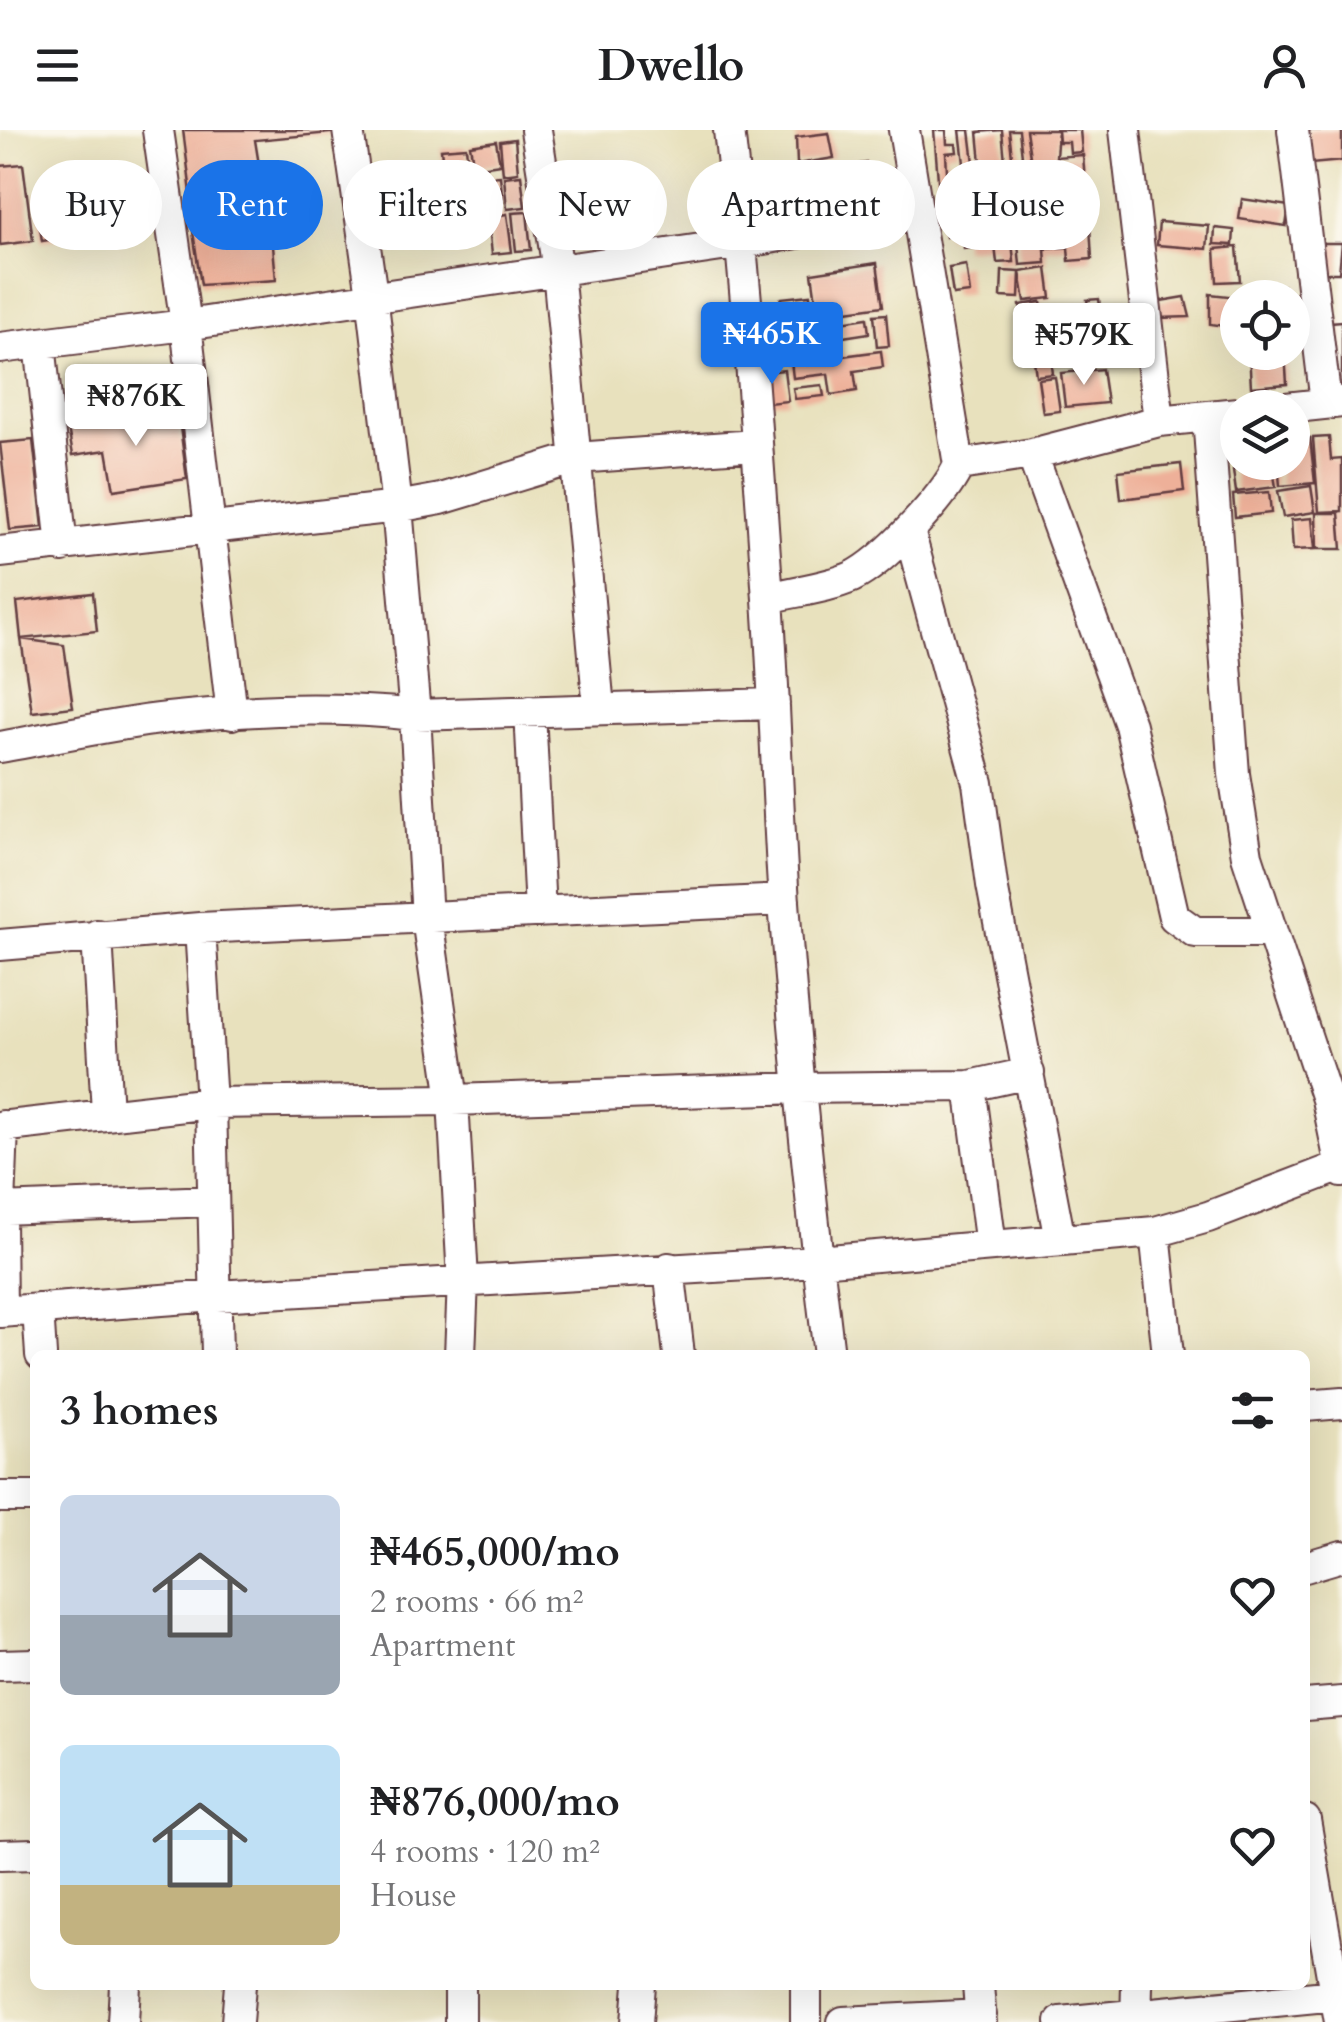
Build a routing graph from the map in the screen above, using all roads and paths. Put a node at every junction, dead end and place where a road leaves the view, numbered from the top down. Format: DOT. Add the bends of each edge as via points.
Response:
graph roads {
  1 [pos="158,130"];
  2 [pos="348,130"];
  3 [pos="536,130"];
  4 [pos="729,130"];
  5 [pos="904,130"];
  6 [pos="1125,130"];
  7 [pos="1293,130"];
  8 [pos="732,160"];
  9 [pos="916,211"];
  10 [pos="694,250"];
  11 [pos="742,250"];
  12 [pos="558,270"];
  13 [pos="372,295"];
  14 [pos="186,325"];
  15 [pos="40,343"];
  16 [pos="0,348"];
  17 [pos="1334,403"];
  18 [pos="1220,415"];
  19 [pos="1158,421"];
  20 [pos="755,445"];
  21 [pos="1032,454"];
  22 [pos="576,458"];
  23 [pos="958,465"];
  24 [pos="1225,480"];
  25 [pos="396,507"];
  26 [pos="212,529"];
  27 [pos="910,532"];
  28 [pos="62,547"];
  29 [pos="0,552"];
  30 [pos="768,598"];
  31 [pos="774,704"];
  32 [pos="599,708"];
  33 [pos="530,711"];
  34 [pos="232,714"];
  35 [pos="415,715"];
  36 [pos="0,747"];
  37 [pos="784,900"];
  38 [pos="540,912"];
  39 [pos="427,918"];
  40 [pos="200,928"];
  41 [pos="1272,932"];
  42 [pos="97,935"];
  43 [pos="0,945"];
  44 [pos="1029,1073"];
  45 [pos="970,1086"];
  46 [pos="800,1088"];
  47 [pos="452,1100"];
  48 [pos="211,1102"];
  49 [pos="107,1113"];
  50 [pos="1,1127"];
  51 [pos="1341,1169"];
  52 [pos="213,1201"];
  53 [pos="0,1208"];
  54 [pos="0,1219"];
  55 [pos="1155,1232"];
  56 [pos="1060,1240"];
  57 [pos="991,1246"];
  58 [pos="818,1261"];
  59 [pos="668,1268"];
  60 [pos="463,1280"];
  61 [pos="216,1296"];
  62 [pos="38,1310"];
  63 [pos="0,1312"];
  64 [pos="41,1350"];
  65 [pos="217,1350"];
  66 [pos="460,1350"];
  67 [pos="677,1350"];
  68 [pos="829,1350"];
  69 [pos="1167,1350"];
  70 [pos="1342,1402"];
  71 [pos="1310,1405"];
  72 [pos="0,1497"];
  73 [pos="30,1497"];
  74 [pos="1342,1556"];
  75 [pos="1310,1565"];
  76 [pos="30,1664"];
  77 [pos="0,1665"];
  78 [pos="1342,1702"];
  79 [pos="1310,1705"];
  80 [pos="1310,1838"];
  81 [pos="30,1854"];
  82 [pos="0,1855"];
  83 [pos="1330,1887"];
  84 [pos="126,1990"];
  85 [pos="240,1990"];
  86 [pos="460,1990"];
  87 [pos="640,1990"];
  88 [pos="806,1990"];
  89 [pos="980,2007"];
  90 [pos="1136,2007"];
  91 [pos="1338,2008"];
  92 [pos="123,2022"];
  93 [pos="237,2022"];
  94 [pos="460,2022"];
  95 [pos="637,2022"];
  96 [pos="806,2022"];
  97 [pos="843,2022"];
  98 [pos="1061,2022"];
  1 -- 14 [label="street"];
  2 -- 13 [label="street"];
  3 -- 12 [label="street"];
  4 -- 8 [label="street"];
  5 -- 9 [label="street"];
  6 -- 19 [label="street"];
  7 -- 17 [label="street"];
  9 -- 23 [label="street"];
  10 -- 12 [label="street"];
  11 -- 20 [label="street"];
  12 -- 13 [label="street"];
  12 -- 22 [label="street"];
  13 -- 14 [label="street"];
  13 -- 25 [label="street"];
  14 -- 15 [label="street"];
  14 -- 26 [label="street"];
  15 -- 16 [label="street"];
  15 -- 28 [label="street"];
  18 -- 19 [label="street"];
  19 -- 21 [label="street"];
  20 -- 22 [label="street"];
  20 -- 30 [label="street"];
  21 -- 23 [label="street"];
  21 -- 41 [label="street" via="1130,725 1174,917 1196,932"];
  22 -- 25 [label="street"];
  22 -- 32 [label="street"];
  23 -- 27 [label="street"];
  24 -- 41 [label="street" via="1234,774 1247,856"];
  25 -- 26 [label="street"];
  25 -- 35 [label="street"];
  26 -- 28 [label="street"];
  26 -- 34 [label="street"];
  27 -- 30 [label="street" via="853,576"];
  27 -- 44 [label="street" via="978,783"];
  28 -- 29 [label="street"];
  30 -- 31 [label="street"];
  31 -- 32 [label="street"];
  31 -- 37 [label="street"];
  32 -- 33 [label="street"];
  33 -- 35 [label="street"];
  33 -- 38 [label="street"];
  34 -- 35 [label="street"];
  34 -- 36 [label="street" via="167,718"];
  35 -- 39 [label="street"];
  37 -- 38 [label="street"];
  37 -- 46 [label="street"];
  38 -- 39 [label="street"];
  39 -- 40 [label="street"];
  39 -- 47 [label="street"];
  40 -- 42 [label="street"];
  40 -- 48 [label="street"];
  41 -- 51 [label="street" via="1327,1099"];
  42 -- 43 [label="street"];
  42 -- 49 [label="street"];
  44 -- 45 [label="street"];
  44 -- 56 [label="street"];
  45 -- 46 [label="street"];
  45 -- 57 [label="street"];
  46 -- 47 [label="street"];
  46 -- 58 [label="street"];
  47 -- 48 [label="street"];
  47 -- 60 [label="street"];
  48 -- 49 [label="street"];
  48 -- 52 [label="street"];
  49 -- 50 [label="street"];
  50 -- 53 [label="street"];
  51 -- 55 [label="street"];
  52 -- 53 [label="street"];
  52 -- 61 [label="street"];
  54 -- 63 [label="street"];
  55 -- 56 [label="street"];
  55 -- 69 [label="street"];
  56 -- 57 [label="street"];
  57 -- 58 [label="street"];
  58 -- 59 [label="street"];
  58 -- 68 [label="street"];
  59 -- 60 [label="street"];
  59 -- 67 [label="street"];
  60 -- 61 [label="street"];
  60 -- 66 [label="street"];
  61 -- 62 [label="street"];
  61 -- 65 [label="street"];
  62 -- 63 [label="street"];
  62 -- 64 [label="street"];
  70 -- 71 [label="street"];
  72 -- 73 [label="street"];
  74 -- 75 [label="street"];
  76 -- 77 [label="street"];
  78 -- 79 [label="street"];
  80 -- 83 [label="street"];
  81 -- 82 [label="street"];
  83 -- 91 [label="street"];
  84 -- 92 [label="street"];
  85 -- 93 [label="street"];
  86 -- 94 [label="street"];
  87 -- 95 [label="street"];
  88 -- 96 [label="street"];
  89 -- 97 [label="street"];
  90 -- 91 [label="street"];
  90 -- 98 [label="street"];
}
